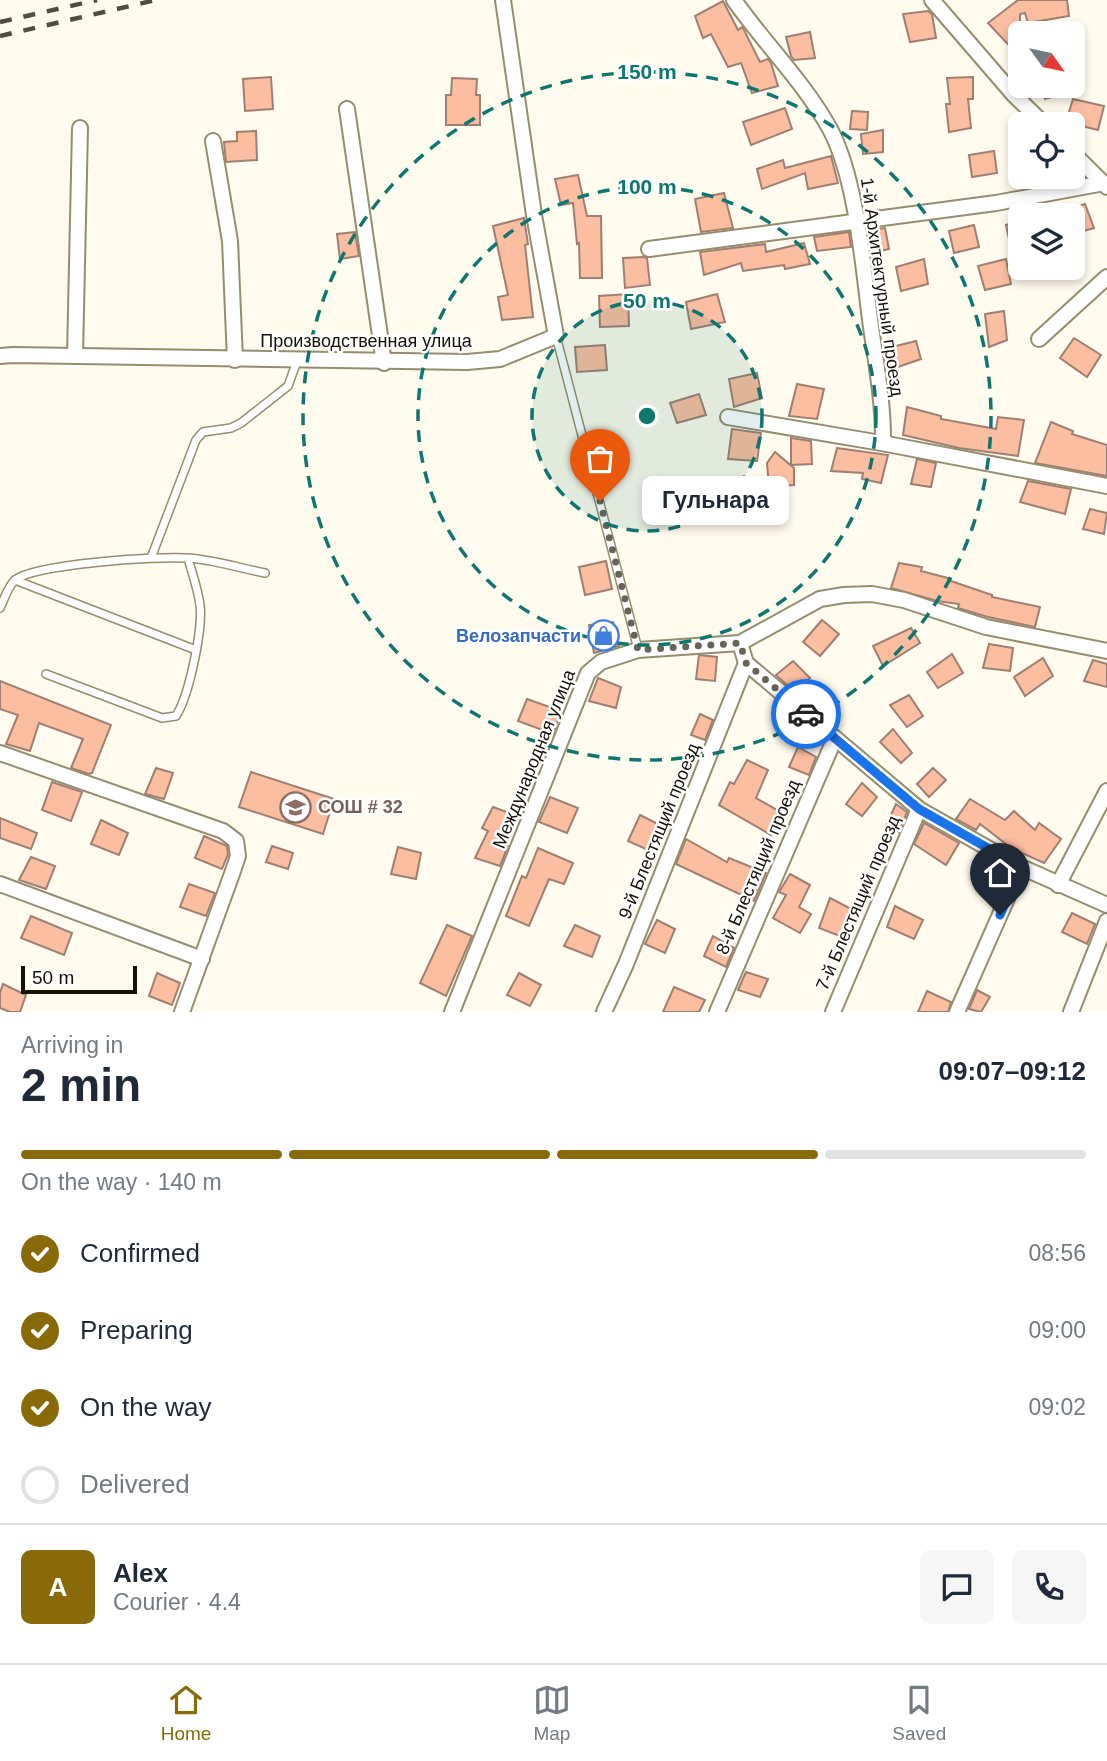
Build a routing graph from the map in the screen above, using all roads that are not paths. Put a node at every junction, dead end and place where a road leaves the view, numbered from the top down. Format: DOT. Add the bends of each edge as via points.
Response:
graph roads {
  1 [pos="503,0"];
  2 [pos="734,0"];
  3 [pos="932,0"];
  4 [pos="347,109"];
  5 [pos="1032,112"];
  6 [pos="80,128"];
  7 [pos="213,141"];
  8 [pos="1085,165"];
  9 [pos="1105,185"];
  10 [pos="856,220"];
  11 [pos="649,249"];
  12 [pos="1107,277"];
  13 [pos="556,336"];
  14 [pos="1039,339"];
  15 [pos="0,356"];
  16 [pos="75,356"];
  17 [pos="235,360"];
  18 [pos="297,361"];
  19 [pos="384,363"];
  20 [pos="727,417"];
  21 [pos="887,444"];
  22 [pos="1107,486"];
  23 [pos="151,558"];
  24 [pos="188,558"];
  25 [pos="265,573"];
  26 [pos="15,580"];
  27 [pos="0,608"];
  28 [pos="740,643"];
  29 [pos="197,650"];
  30 [pos="638,650"];
  31 [pos="1107,651"];
  32 [pos="746,663"];
  33 [pos="46,674"];
  34 [pos="835,738"];
  35 [pos="0,753"];
  36 [pos="1107,791"];
  37 [pos="919,809"];
  38 [pos="1021,867"];
  39 [pos="0,884"];
  40 [pos="1058,885"];
  41 [pos="1107,905"];
  42 [pos="1107,921"];
  43 [pos="202,959"];
  44 [pos="183,1012"];
  45 [pos="452,1012"];
  46 [pos="604,1012"];
  47 [pos="718,1012"];
  48 [pos="833,1012"];
  49 [pos="957,1012"];
  50 [pos="1071,1012"];
  1 -- 13 [label="street"];
  2 -- 10 [label="street, 1-й Архитектурный проезд" via="829,127 842,156"];
  3 -- 5 [label="street"];
  4 -- 19 [label="street"];
  6 -- 16 [label="street"];
  7 -- 17 [label="street" via="230,241"];
  8 -- 9 [label="street"];
  9 -- 10 [label="street"];
  10 -- 11 [label="street"];
  10 -- 21 [label="street, 1-й Архитектурный проезд"];
  12 -- 14 [label="street"];
  13 -- 19 [label="street, Производственная улица" via="500,359"];
  13 -- 30 [label="lane"];
  15 -- 16 [label="street, Производственная улица"];
  16 -- 17 [label="street, Производственная улица"];
  17 -- 18 [label="street, Производственная улица"];
  18 -- 19 [label="street, Производственная улица"];
  18 -- 23 [label="lane" via="288,386 277,395 241,423 203,432 196,440"];
  20 -- 21 [label="street"];
  21 -- 22 [label="street"];
  23 -- 24 [label="lane"];
  23 -- 26 [label="lane" via="77,565"];
  24 -- 25 [label="lane"];
  24 -- 29 [label="lane" via="201,608"];
  26 -- 27 [label="lane"];
  26 -- 29 [label="lane"];
  28 -- 30 [label="street, Международная улица"];
  28 -- 31 [label="street, Международная улица" via="820,599 872,594 986,627"];
  28 -- 32 [label="street"];
  29 -- 33 [label="lane" via="183,706 176,716 162,718"];
  30 -- 45 [label="street, Международная улица" via="600,662 588,673"];
  32 -- 34 [label="street"];
  32 -- 46 [label="street, 9-й Блестящий проезд"];
  34 -- 37 [label="street"];
  34 -- 47 [label="street, 8-й Блестящий проезд"];
  35 -- 43 [label="street" via="223,831 236,841 238,856"];
  36 -- 40 [label="street"];
  37 -- 38 [label="street"];
  37 -- 48 [label="street, 7-й Блестящий проезд"];
  38 -- 40 [label="street"];
  38 -- 49 [label="street"];
  39 -- 43 [label="street"];
  40 -- 41 [label="street"];
  42 -- 50 [label="street"];
  43 -- 44 [label="street"];
}
